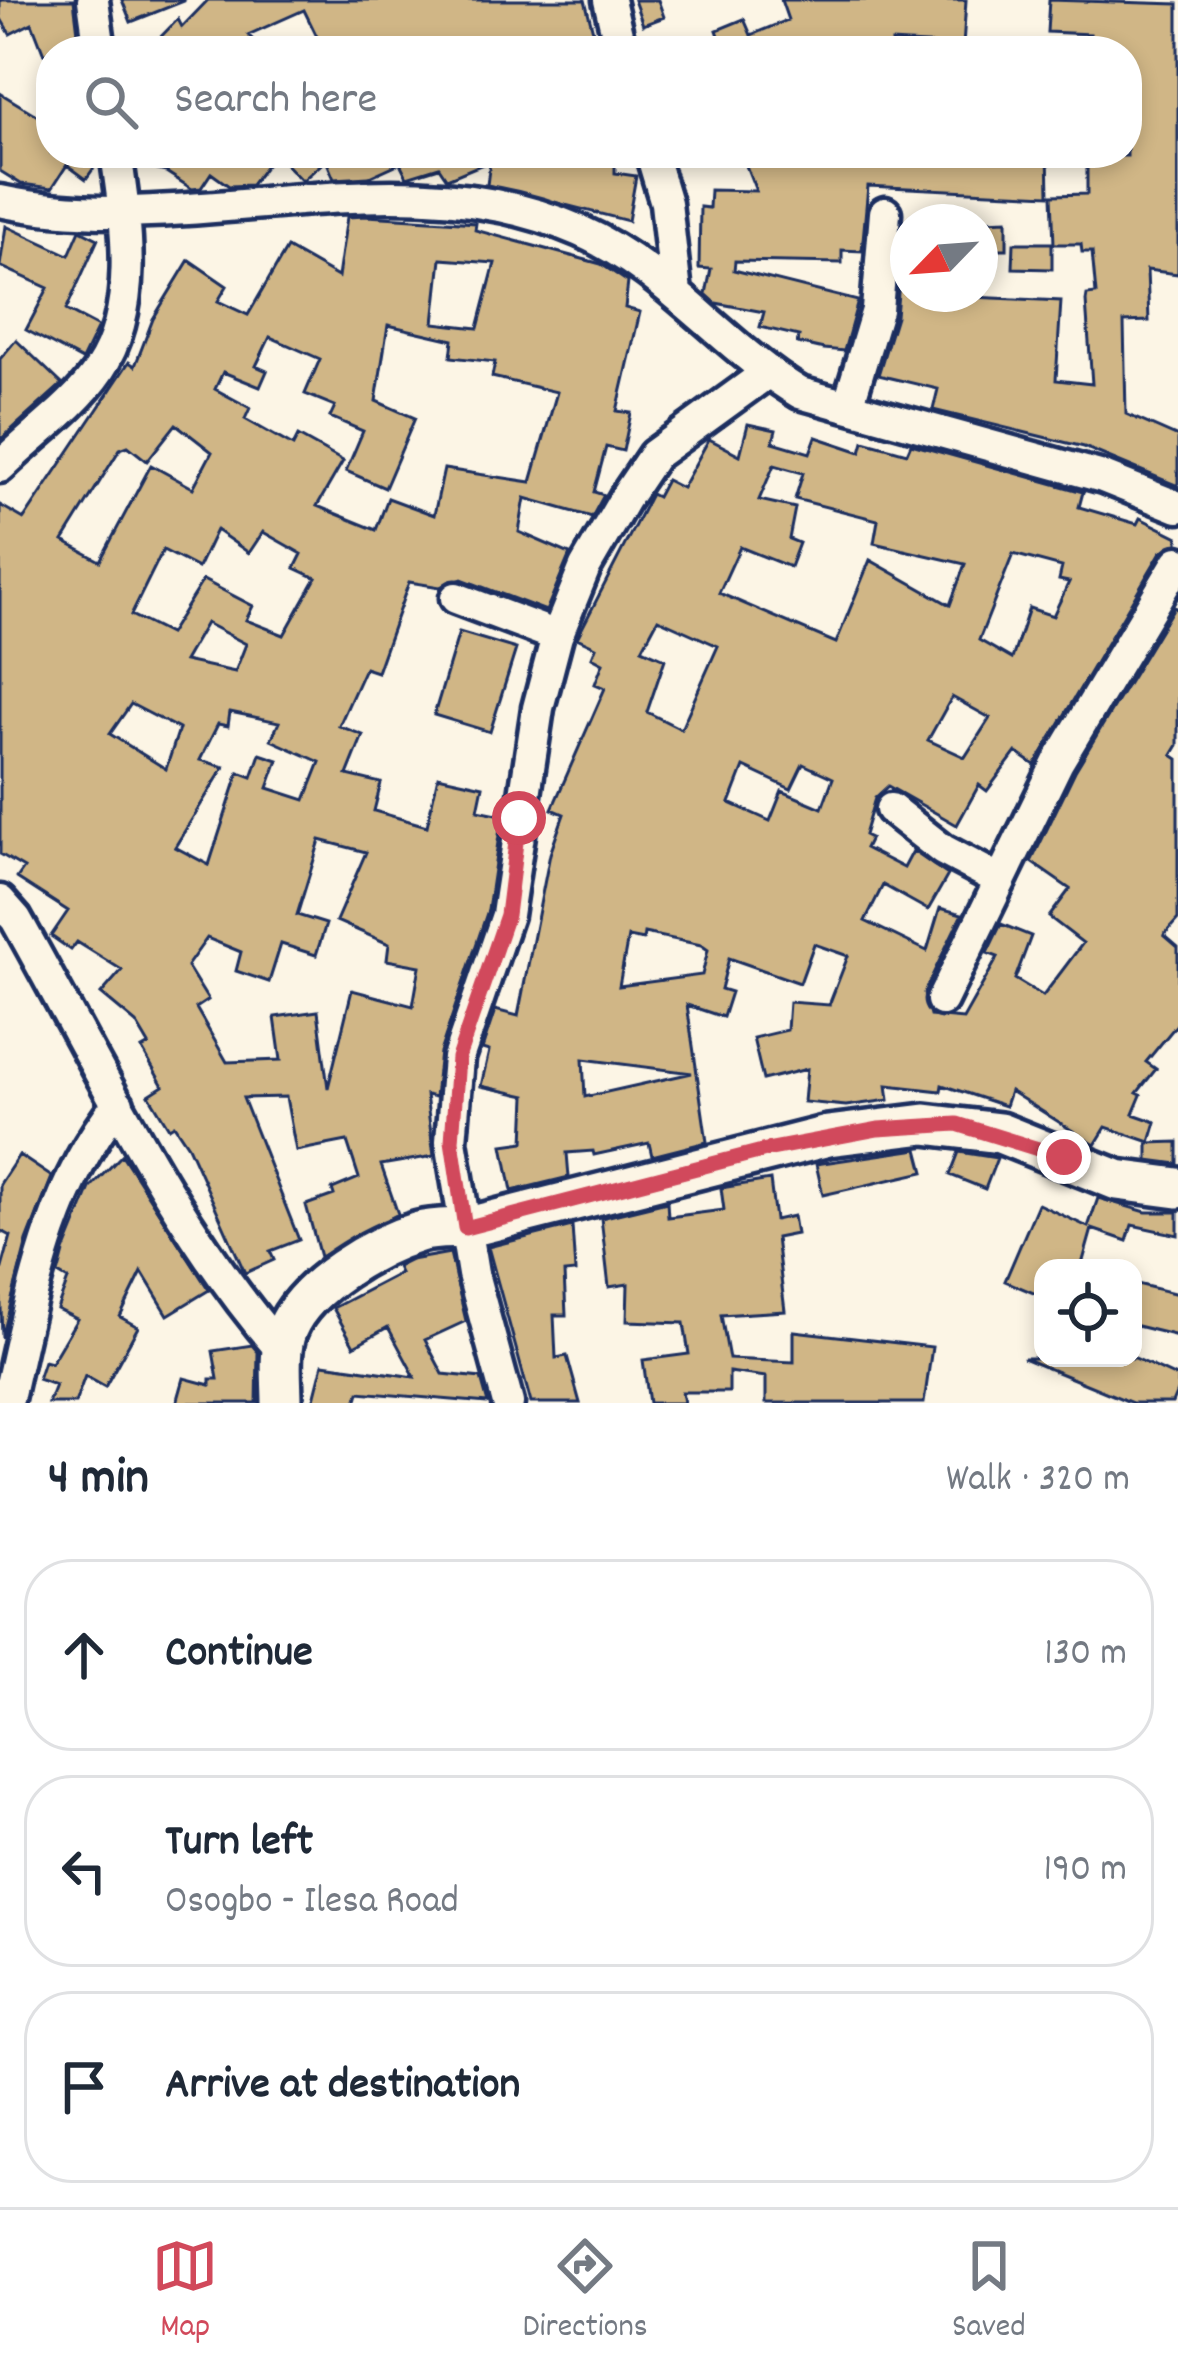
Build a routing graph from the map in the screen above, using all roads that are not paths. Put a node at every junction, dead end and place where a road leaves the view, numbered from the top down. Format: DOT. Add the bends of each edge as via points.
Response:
graph roads {
  1 [pos="93,0"];
  2 [pos="609,0"];
  3 [pos="98,36"];
  4 [pos="617,36"];
  5 [pos="118,168"];
  6 [pos="656,168"];
  7 [pos="0,201"];
  8 [pos="885,213"];
  9 [pos="125,214"];
  10 [pos="676,293"];
  11 [pos="767,373"];
  12 [pos="848,406"];
  13 [pos="0,467"];
  14 [pos="1178,507"];
  15 [pos="1178,562"];
  16 [pos="456,598"];
  17 [pos="557,636"];
  18 [pos="891,808"];
  19 [pos="1000,880"];
  20 [pos="0,901"];
  21 [pos="942,1000"];
  22 [pos="118,1105"];
  23 [pos="1178,1188"];
  24 [pos="465,1228"];
  25 [pos="281,1350"];
  26 [pos="7,1403"];
  27 [pos="282,1403"];
  28 [pos="508,1403"];
  1 -- 3 [label="street"];
  2 -- 4 [label="street"];
  5 -- 9 [label="street"];
  6 -- 10 [label="street"];
  7 -- 9 [label="street"];
  8 -- 12 [label="street" via="877,310"];
  9 -- 10 [label="street" via="400,194 493,207 620,250"];
  9 -- 13 [label="street" via="123,325 98,372"];
  10 -- 11 [label="street"];
  11 -- 12 [label="street" via="800,394"];
  11 -- 17 [label="street" via="654,455 585,567"];
  12 -- 14 [label="street" via="1103,477"];
  15 -- 19 [label="street" via="1058,762"];
  16 -- 17 [label="street"];
  17 -- 24 [label="street" via="538,708 507,915 458,1058 452,1141"];
  18 -- 19 [label="street" via="943,850"];
  19 -- 21 [label="street"];
  20 -- 22 [label="street"];
  22 -- 25 [label="street" via="216,1265"];
  22 -- 26 [label="street" via="74,1168 53,1223"];
  23 -- 24 [label="main road" via="1117,1180 1000,1133 925,1124 828,1136"];
  24 -- 25 [label="main road" via="422,1231 329,1282 288,1325"];
  24 -- 28 [label="street"];
  25 -- 27 [label="main road"];
}
